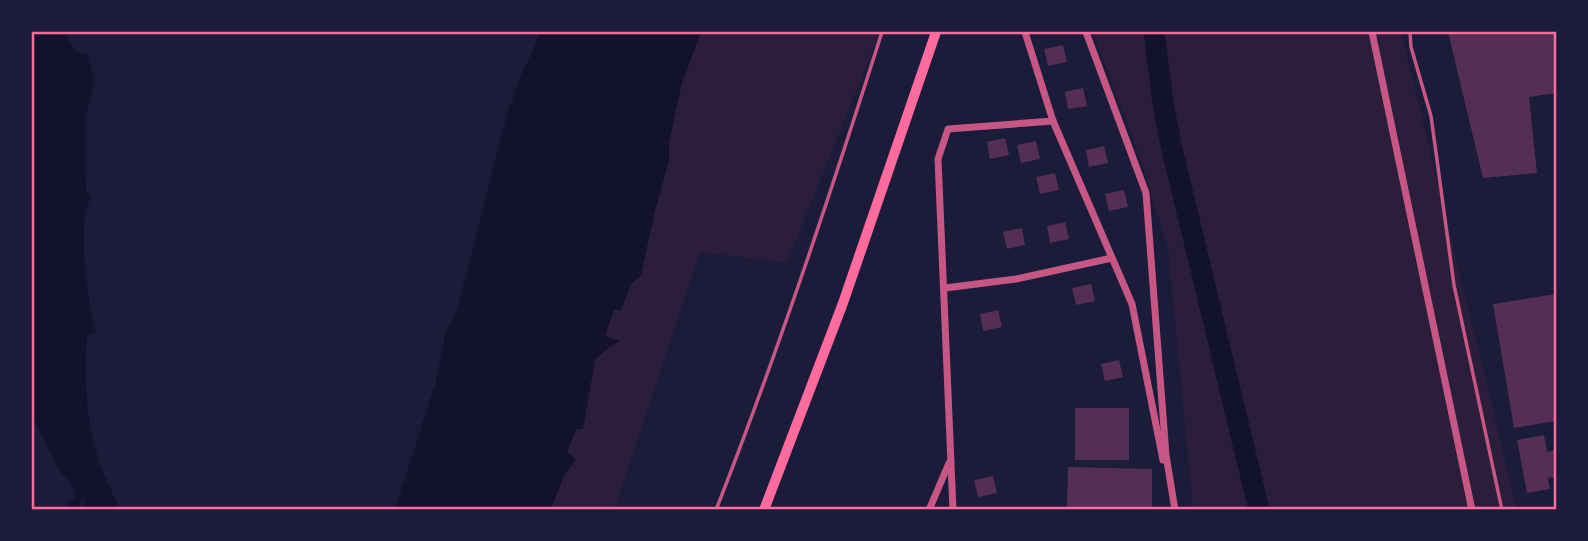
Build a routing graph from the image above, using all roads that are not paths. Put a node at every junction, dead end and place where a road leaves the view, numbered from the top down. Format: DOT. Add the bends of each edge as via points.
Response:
graph roads {
  1 [pos="882,32"];
  2 [pos="936,32"];
  3 [pos="1025,32"];
  4 [pos="1086,32"];
  5 [pos="1372,32"];
  6 [pos="1409,32"];
  7 [pos="1053,121"];
  8 [pos="1112,258"];
  9 [pos="945,288"];
  10 [pos="951,460"];
  11 [pos="1170,481"];
  12 [pos="716,509"];
  13 [pos="764,509"];
  14 [pos="929,509"];
  15 [pos="953,509"];
  16 [pos="1175,509"];
  17 [pos="1472,509"];
  18 [pos="1502,509"];
  1 -- 12 [label="lane" via="751,420"];
  2 -- 13 [label="main road" via="848,290"];
  3 -- 7 [label="street"];
  4 -- 11 [label="street" via="1146,194"];
  5 -- 17 [label="street"];
  6 -- 18 [label="lane" via="1431,116 1454,285"];
  7 -- 8 [label="street"];
  7 -- 9 [label="street" via="948,129 938,159"];
  8 -- 9 [label="street" via="1016,279"];
  8 -- 11 [label="street" via="1132,304"];
  9 -- 10 [label="street"];
  10 -- 14 [label="street"];
  10 -- 15 [label="street"];
  11 -- 16 [label="street"];
}
